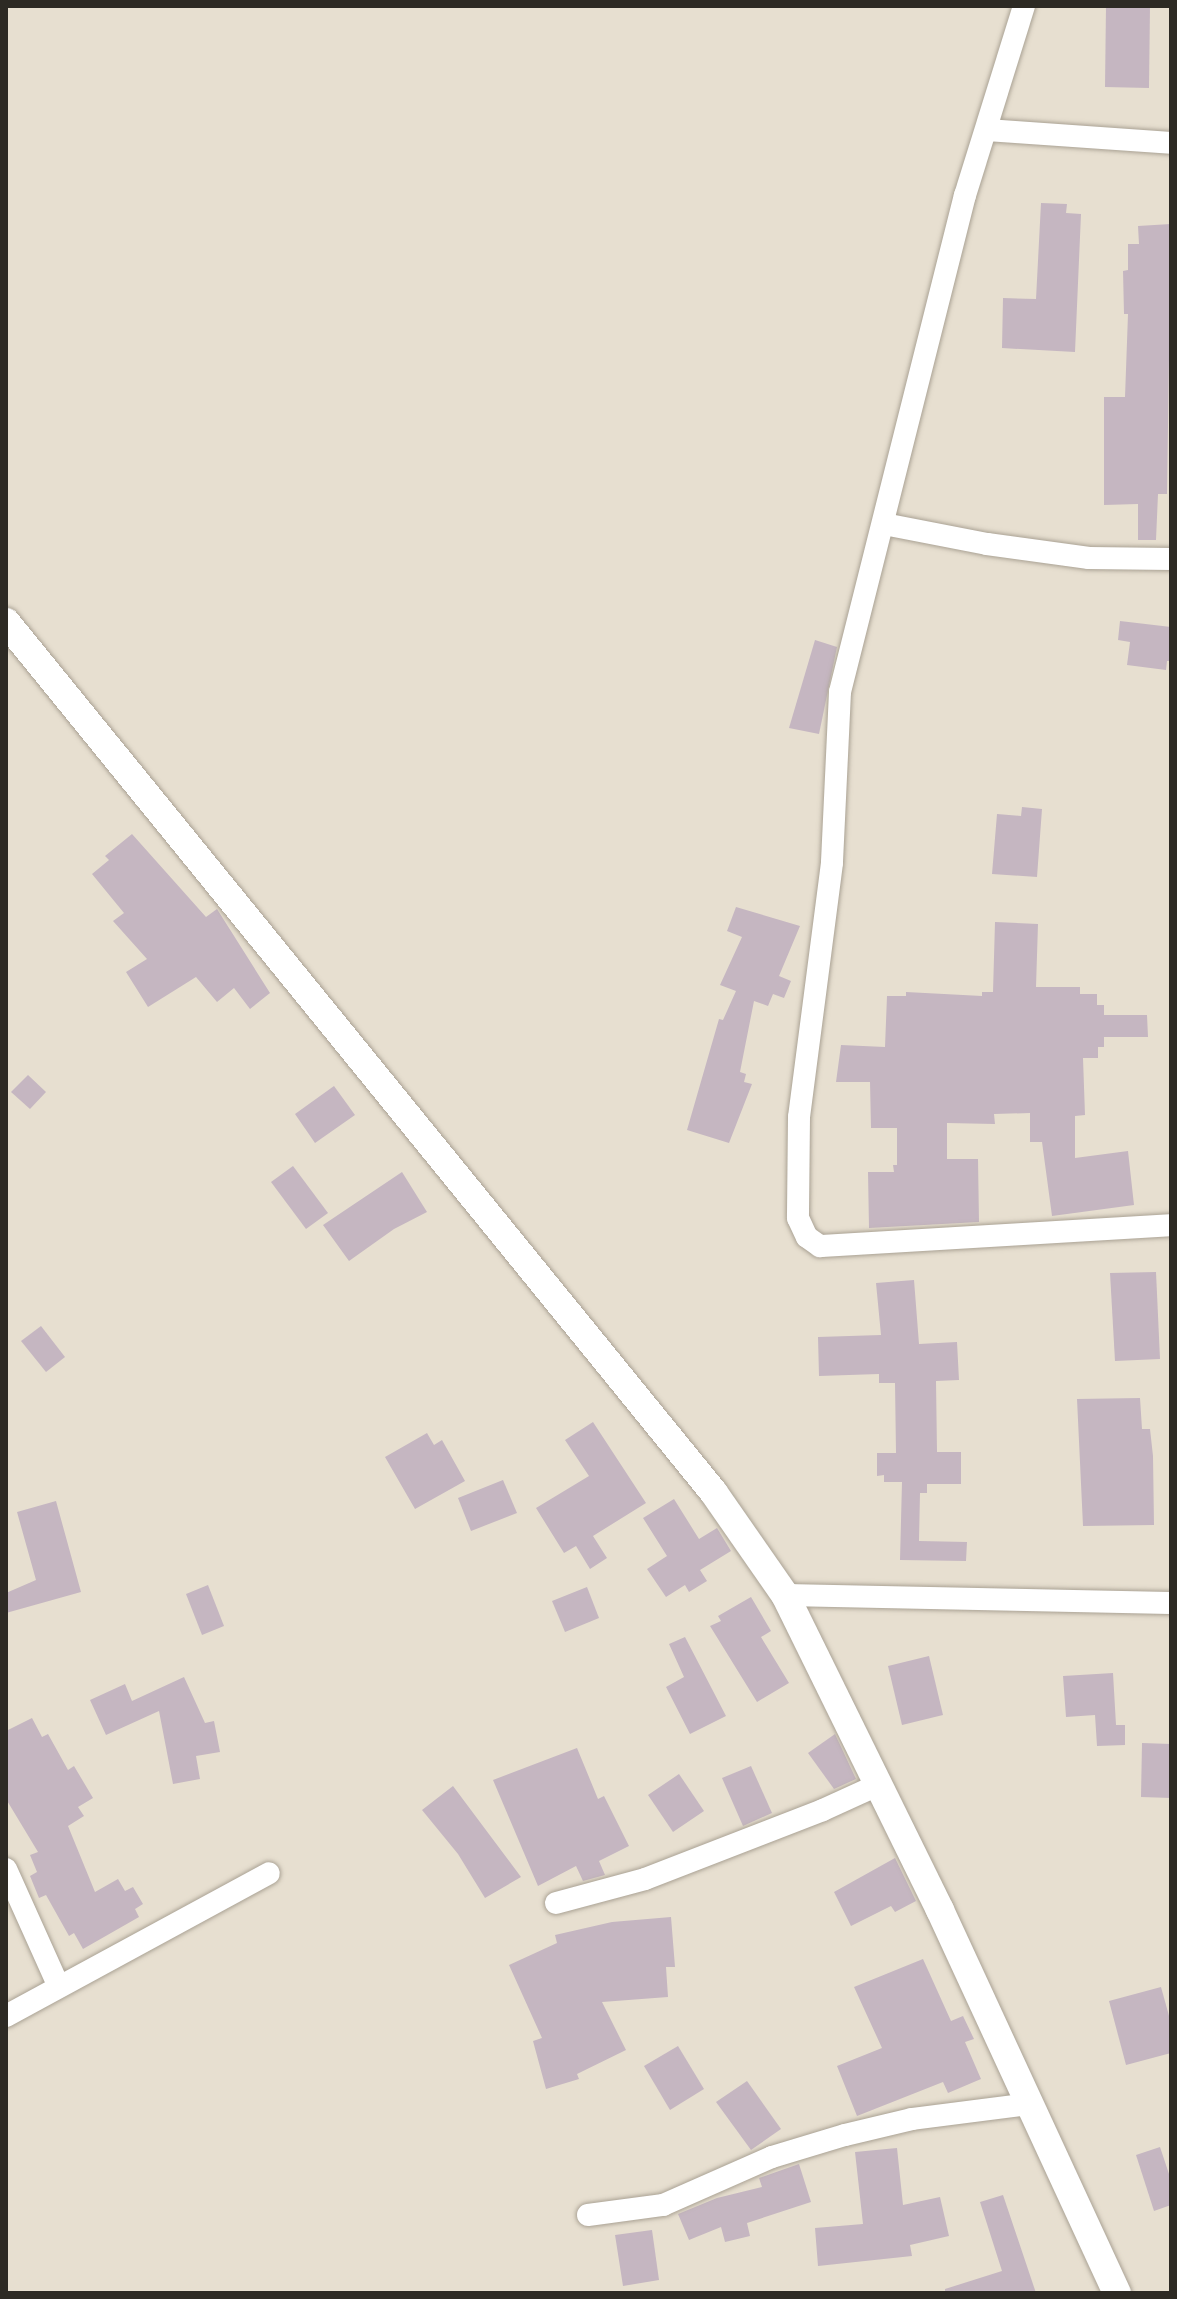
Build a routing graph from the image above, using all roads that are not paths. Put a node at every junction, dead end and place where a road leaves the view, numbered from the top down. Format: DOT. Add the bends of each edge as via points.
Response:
graph roads {
  1 [pos="1024,6"];
  2 [pos="987,130"];
  3 [pos="1171,143"];
  4 [pos="884,524"];
  5 [pos="1171,559"];
  6 [pos="6,622"];
  7 [pos="16,646"];
  8 [pos="1171,1225"];
  9 [pos="785,1595"];
  10 [pos="1171,1603"];
  11 [pos="880,1784"];
  12 [pos="6,1869"];
  13 [pos="269,1873"];
  14 [pos="556,1903"];
  15 [pos="59,1987"];
  16 [pos="6,2016"];
  17 [pos="1029,2104"];
  18 [pos="588,2215"];
  19 [pos="1117,2293"];
  1 -- 2 [label="street"];
  2 -- 3 [label="street"];
  2 -- 4 [label="street" via="931,323"];
  4 -- 5 [label="street" via="1074,556"];
  4 -- 8 [label="street" via="840,692 832,863 799,1117 798,1218 807,1237 820,1246"];
  6 -- 7 [label="street"];
  7 -- 9 [label="street" via="714,1493"];
  9 -- 10 [label="street"];
  9 -- 11 [label="street"];
  11 -- 14 [label="street" via="645,1879"];
  11 -- 17 [label="street"];
  12 -- 15 [label="street"];
  13 -- 15 [label="street"];
  15 -- 16 [label="street"];
  17 -- 18 [label="street" via="912,2119 845,2135 772,2157 663,2205"];
  17 -- 19 [label="street"];
}
